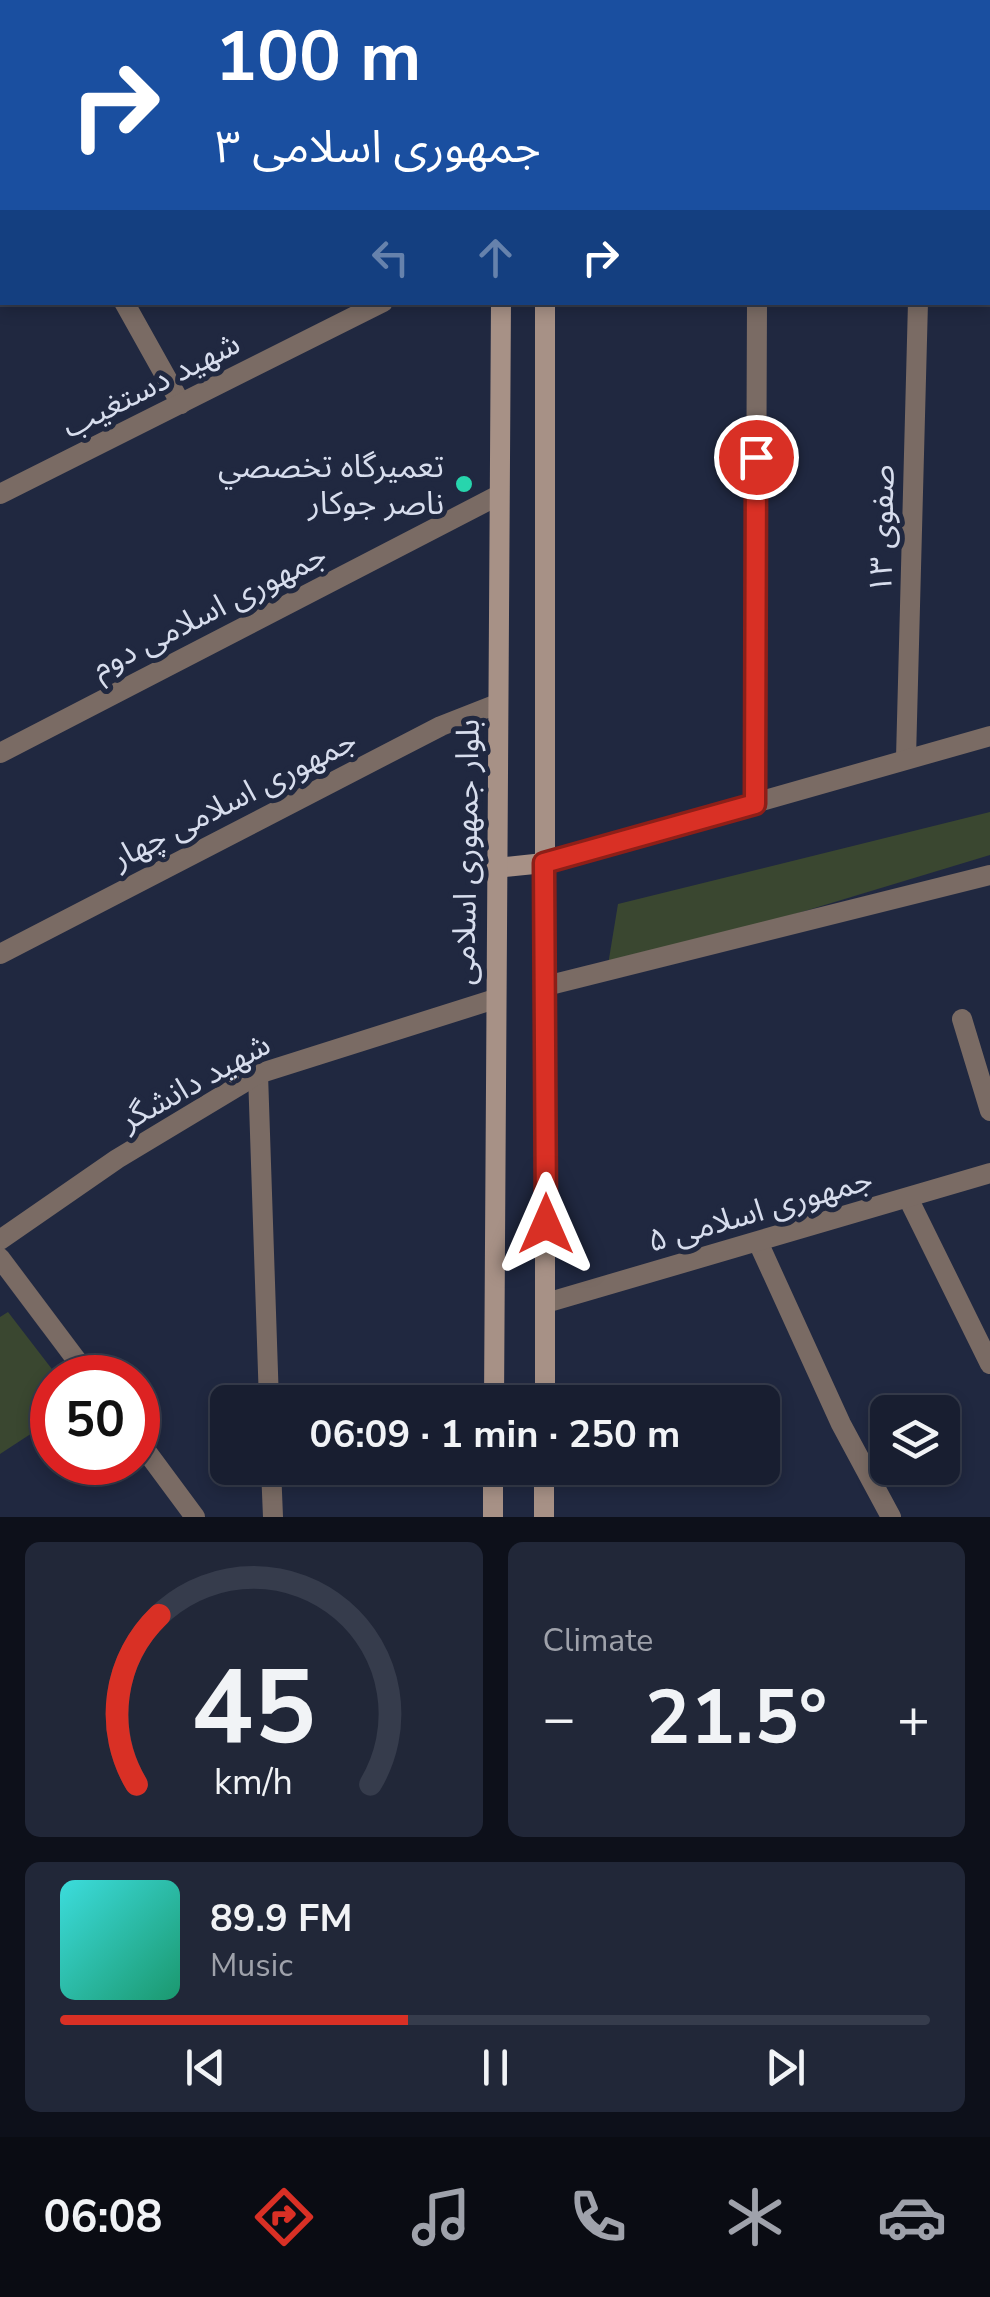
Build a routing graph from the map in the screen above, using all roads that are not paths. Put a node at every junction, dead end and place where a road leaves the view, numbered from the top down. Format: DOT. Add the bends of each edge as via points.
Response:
graph roads {
  1 [pos="126,305"];
  2 [pos="377,305"];
  3 [pos="501,305"];
  4 [pos="545,305"];
  5 [pos="757,305"];
  6 [pos="918,305"];
  7 [pos="181,404"];
  8 [pos="0,494"];
  9 [pos="499,495"];
  10 [pos="498,704"];
  11 [pos="990,736"];
  12 [pos="0,753"];
  13 [pos="906,758"];
  14 [pos="755,804"];
  15 [pos="544,863"];
  16 [pos="496,868"];
  17 [pos="990,875"];
  18 [pos="0,954"];
  19 [pos="546,986"];
  20 [pos="495,999"];
  21 [pos="962,1019"];
  22 [pos="258,1074"];
  23 [pos="990,1111"];
  24 [pos="990,1173"];
  25 [pos="908,1198"];
  26 [pos="0,1240"];
  27 [pos="758,1242"];
  28 [pos="0,1258"];
  29 [pos="546,1303"];
  30 [pos="73,1355"];
  31 [pos="990,1364"];
  32 [pos="268,1385"];
  33 [pos="494,1385"];
  34 [pos="545,1385"];
  35 [pos="160,1470"];
  36 [pos="272,1485"];
  37 [pos="493,1485"];
  38 [pos="544,1485"];
  39 [pos="195,1517"];
  40 [pos="273,1517"];
  41 [pos="493,1517"];
  42 [pos="544,1517"];
  43 [pos="890,1517"];
  1 -- 7 [label="street"];
  2 -- 7 [label="street, شهید دستغیب"];
  3 -- 9 [label="main road, بلوار جمهوری اسلامی"];
  4 -- 15 [label="main road"];
  5 -- 14 [label="street"];
  6 -- 13 [label="street, صفوی ۱۳"];
  7 -- 8 [label="street, شهید دستغیب"];
  9 -- 10 [label="main road, بلوار جمهوری اسلامی"];
  9 -- 12 [label="street, جمهوری اسلامی دوم"];
  10 -- 16 [label="main road, بلوار جمهوری اسلامی"];
  10 -- 18 [label="street, جمهوری اسلامی چهار" via="441,726"];
  11 -- 13 [label="street"];
  13 -- 14 [label="street"];
  14 -- 15 [label="street"];
  15 -- 16 [label="main road"];
  15 -- 19 [label="main road"];
  16 -- 20 [label="main road, بلوار جمهوری اسلامی"];
  17 -- 19 [label="street"];
  19 -- 29 [label="main road"];
  20 -- 22 [label="street, شهید دانشگر"];
  20 -- 33 [label="main road, بلوار جمهوری اسلامی"];
  21 -- 23 [label="street"];
  22 -- 26 [label="street, شهید دانشگر"];
  22 -- 32 [label="street"];
  24 -- 25 [label="street, جمهوری اسلامی ۵"];
  25 -- 27 [label="street, جمهوری اسلامی ۵"];
  25 -- 31 [label="street"];
  27 -- 29 [label="street, جمهوری اسلامی ۵"];
  27 -- 43 [label="street"];
  28 -- 30 [label="street"];
  29 -- 34 [label="main road"];
  35 -- 39 [label="street"];
  36 -- 40 [label="street"];
  37 -- 41 [label="main road"];
  38 -- 42 [label="main road"];
}
